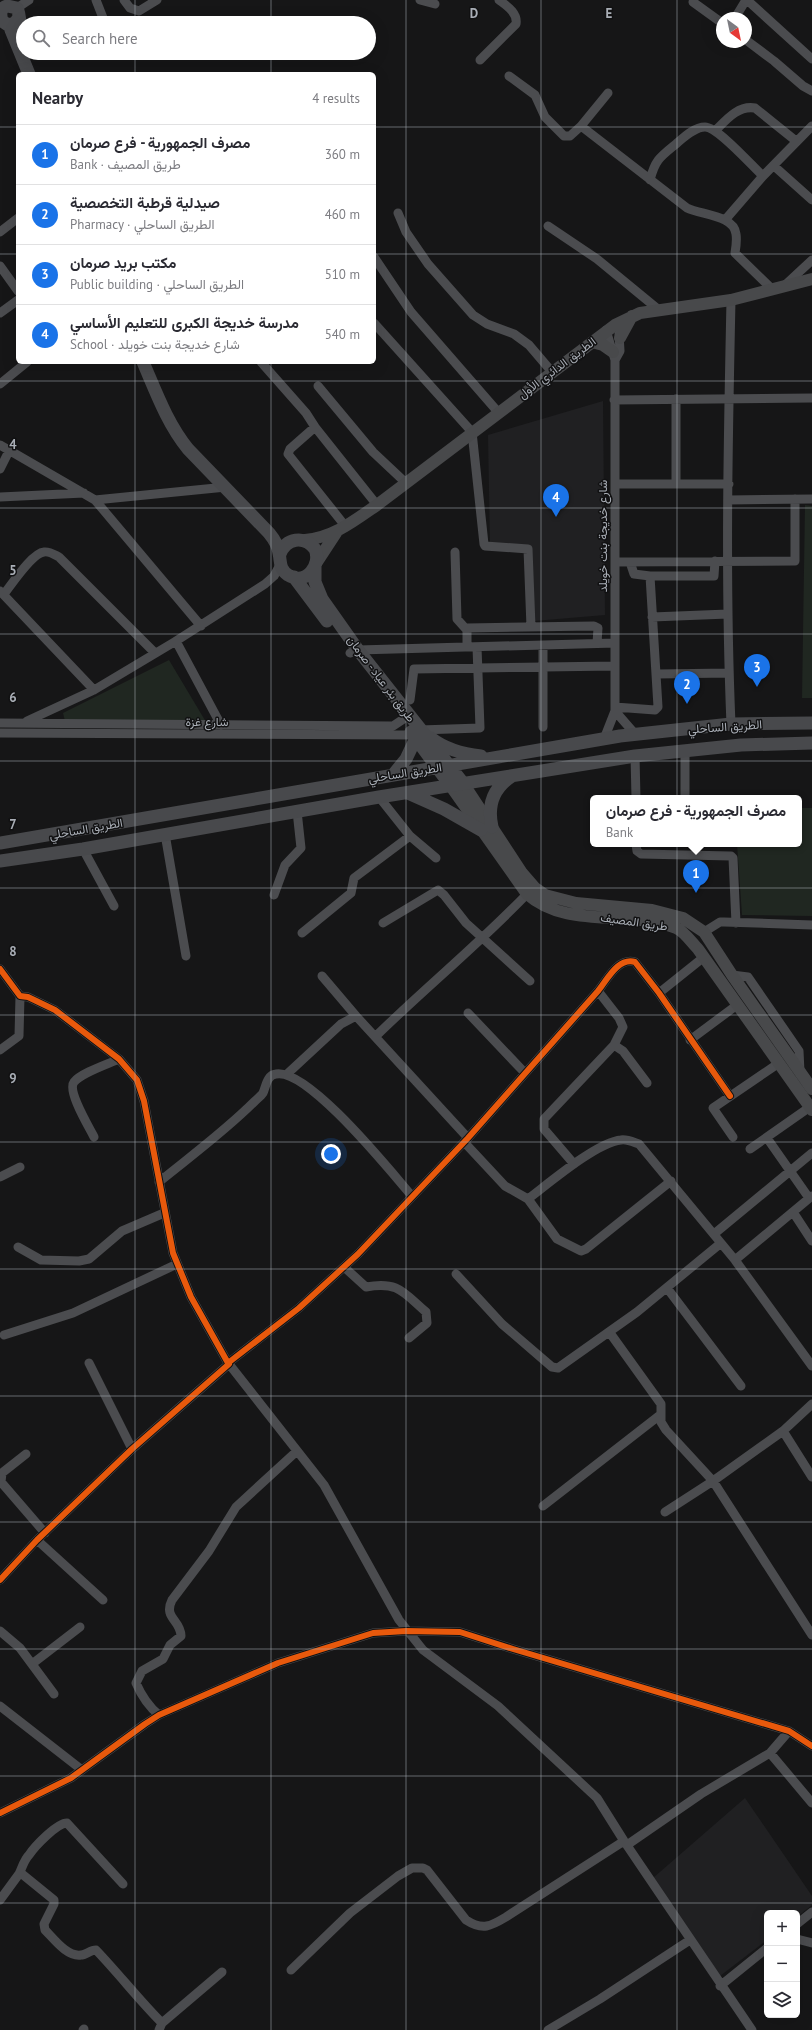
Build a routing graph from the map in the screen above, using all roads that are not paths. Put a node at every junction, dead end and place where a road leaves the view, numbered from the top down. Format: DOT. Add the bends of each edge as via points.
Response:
graph roads {
  1 [pos="29,0"];
  2 [pos="96,0"];
  3 [pos="124,0"];
  4 [pos="157,0"];
  5 [pos="420,0"];
  6 [pos="499,0"];
  7 [pos="747,0"];
  8 [pos="693,2"];
  9 [pos="435,4"];
  10 [pos="8,10"];
  11 [pos="739,12"];
  12 [pos="103,16"];
  13 [pos="716,19"];
  14 [pos="16,22"];
  15 [pos="4,28"];
  16 [pos="752,44"];
  17 [pos="16,50"];
  18 [pos="812,59"];
  19 [pos="21,60"];
  20 [pos="32,60"];
  21 [pos="480,60"];
  22 [pos="28,72"];
  23 [pos="36,72"];
  24 [pos="509,76"];
  25 [pos="812,91"];
  26 [pos="608,93"];
  27 [pos="581,126"];
  28 [pos="812,126"];
  29 [pos="715,131"];
  30 [pos="796,141"];
  31 [pos="774,166"];
  32 [pos="763,176"];
  33 [pos="650,180"];
  34 [pos="812,200"];
  35 [pos="398,213"];
  36 [pos="16,220"];
  37 [pos="725,220"];
  38 [pos="548,226"];
  39 [pos="0,232"];
  40 [pos="376,260"];
  41 [pos="812,260"];
  42 [pos="0,266"];
  43 [pos="812,279"];
  44 [pos="778,287"];
  45 [pos="16,288"];
  46 [pos="731,300"];
  47 [pos="16,301"];
  48 [pos="659,310"];
  49 [pos="0,313"];
  50 [pos="632,316"];
  51 [pos="376,325"];
  52 [pos="610,327"];
  53 [pos="620,338"];
  54 [pos="592,342"];
  55 [pos="614,356"];
  56 [pos="25,364"];
  57 [pos="144,364"];
  58 [pos="151,364"];
  59 [pos="263,364"];
  60 [pos="552,372"];
  61 [pos="0,384"];
  62 [pos="318,386"];
  63 [pos="812,398"];
  64 [pos="676,399"];
  65 [pos="729,399"];
  66 [pos="614,400"];
  67 [pos="498,412"];
  68 [pos="315,427"];
  69 [pos="472,432"];
  70 [pos="0,445"];
  71 [pos="9,451"];
  72 [pos="0,469"];
  73 [pos="406,484"];
  74 [pos="615,484"];
  75 [pos="676,484"];
  76 [pos="729,484"];
  77 [pos="226,487"];
  78 [pos="84,493"];
  79 [pos="0,497"];
  80 [pos="812,499"];
  81 [pos="95,500"];
  82 [pos="728,500"];
  83 [pos="796,500"];
  84 [pos="377,505"];
  85 [pos="341,530"];
  86 [pos="299,540"];
  87 [pos="455,552"];
  88 [pos="280,560"];
  89 [pos="729,561"];
  90 [pos="615,562"];
  91 [pos="630,562"];
  92 [pos="716,562"];
  93 [pos="316,565"];
  94 [pos="650,576"];
  95 [pos="293,577"];
  96 [pos="265,584"];
  97 [pos="2,592"];
  98 [pos="728,614"];
  99 [pos="652,617"];
  100 [pos="201,626"];
  101 [pos="531,627"];
  102 [pos="466,629"];
  103 [pos="176,641"];
  104 [pos="597,643"];
  105 [pos="615,643"];
  106 [pos="543,646"];
  107 [pos="472,647"];
  108 [pos="354,651"];
  109 [pos="155,653"];
  110 [pos="615,666"];
  111 [pos="544,667"];
  112 [pos="477,668"];
  113 [pos="729,672"];
  114 [pos="657,674"];
  115 [pos="94,690"];
  116 [pos="410,700"];
  117 [pos="615,709"];
  118 [pos="402,720"];
  119 [pos="0,723"];
  120 [pos="24,723"];
  121 [pos="812,723"];
  122 [pos="731,724"];
  123 [pos="221,725"];
  124 [pos="543,727"];
  125 [pos="0,733"];
  126 [pos="17,733"];
  127 [pos="417,734"];
  128 [pos="635,734"];
  129 [pos="604,739"];
  130 [pos="812,744"];
  131 [pos="685,750"];
  132 [pos="635,756"];
  133 [pos="489,757"];
  134 [pos="443,766"];
  135 [pos="393,775"];
  136 [pos="514,775"];
  137 [pos="456,784"];
  138 [pos="408,792"];
  139 [pos="636,795"];
  140 [pos="686,795"];
  141 [pos="379,797"];
  142 [pos="297,811"];
  143 [pos="487,828"];
  144 [pos="165,834"];
  145 [pos="410,836"];
  146 [pos="0,843"];
  147 [pos="636,847"];
  148 [pos="84,849"];
  149 [pos="686,849"];
  150 [pos="436,858"];
  151 [pos="0,861"];
  152 [pos="528,894"];
  153 [pos="274,895"];
  154 [pos="114,906"];
  155 [pos="383,923"];
  156 [pos="736,923"];
  157 [pos="812,925"];
  158 [pos="704,932"];
  159 [pos="302,933"];
  160 [pos="483,939"];
  161 [pos="186,956"];
  162 [pos="704,957"];
  163 [pos="0,969"];
  164 [pos="322,976"];
  165 [pos="530,981"];
  166 [pos="598,991"];
  167 [pos="659,993"];
  168 [pos="20,996"];
  169 [pos="737,1005"];
  170 [pos="468,1013"];
  171 [pos="356,1016"];
  172 [pos="376,1036"];
  173 [pos="690,1040"];
  174 [pos="614,1045"];
  175 [pos="0,1050"];
  176 [pos="119,1059"];
  177 [pos="779,1063"];
  178 [pos="525,1074"];
  179 [pos="286,1075"];
  180 [pos="647,1083"];
  181 [pos="812,1089"];
  182 [pos="730,1096"];
  183 [pos="811,1108"];
  184 [pos="94,1137"];
  185 [pos="733,1137"];
  186 [pos="767,1138"];
  187 [pos="466,1140"];
  188 [pos="750,1149"];
  189 [pos="812,1153"];
  190 [pos="574,1164"];
  191 [pos="20,1167"];
  192 [pos="791,1172"];
  193 [pos="0,1177"];
  194 [pos="671,1181"];
  195 [pos="159,1182"];
  196 [pos="412,1196"];
  197 [pos="811,1197"];
  198 [pos="528,1199"];
  199 [pos="793,1212"];
  200 [pos="164,1213"];
  201 [pos="714,1234"];
  202 [pos="812,1241"];
  203 [pos="721,1243"];
  204 [pos="18,1247"];
  205 [pos="735,1260"];
  206 [pos="177,1264"];
  207 [pos="344,1267"];
  208 [pos="456,1274"];
  209 [pos="667,1288"];
  210 [pos="610,1332"];
  211 [pos="4,1335"];
  212 [pos="409,1338"];
  213 [pos="89,1363"];
  214 [pos="229,1364"];
  215 [pos="812,1366"];
  216 [pos="741,1386"];
  217 [pos="812,1404"];
  218 [pos="660,1415"];
  219 [pos="783,1431"];
  220 [pos="132,1449"];
  221 [pos="297,1451"];
  222 [pos="26,1454"];
  223 [pos="812,1477"];
  224 [pos="713,1481"];
  225 [pos="543,1506"];
  226 [pos="665,1512"];
  227 [pos="45,1533"];
  228 [pos="37,1540"];
  229 [pos="0,1580"];
  230 [pos="103,1600"];
  231 [pos="80,1627"];
  232 [pos="0,1631"];
  233 [pos="406,1631"];
  234 [pos="812,1635"];
  235 [pos="32,1664"];
  236 [pos="54,1694"];
  237 [pos="0,1706"];
  238 [pos="159,1715"];
  239 [pos="789,1731"];
  240 [pos="812,1746"];
  241 [pos="770,1753"];
  242 [pos="82,1770"];
  243 [pos="812,1803"];
  244 [pos="0,1813"];
  245 [pos="625,1843"];
  246 [pos="19,1874"];
  247 [pos="123,1884"];
  248 [pos="0,1900"];
  249 [pos="812,1912"];
  250 [pos="800,1922"];
  251 [pos="690,1940"];
  252 [pos="800,1940"];
  253 [pos="812,1943"];
  254 [pos="764,1950"];
  255 [pos="291,1970"];
  256 [pos="222,1972"];
  257 [pos="720,1986"];
  258 [pos="161,2027"];
  259 [pos="548,2030"];
  260 [pos="752,2030"];
  1 -- 10 [label="street"];
  2 -- 12 [label="street"];
  3 -- 4 [label="street" via="130,8 139,11"];
  5 -- 9 [label="street"];
  6 -- 21 [label="street" via="514,13 516,24"];
  7 -- 11 [label="street"];
  7 -- 18 [label="street"];
  8 -- 13 [label="street"];
  10 -- 14 [label="highway"];
  10 -- 15 [label="highway" via="15,23"];
  15 -- 17 [label="highway"];
  16 -- 25 [label="street"];
  19 -- 22 [label="highway"];
  20 -- 23 [label="highway"];
  24 -- 27 [label="street" via="535,95 545,117 564,136 570,136"];
  26 -- 27 [label="street"];
  27 -- 33 [label="street"];
  28 -- 30 [label="street"];
  29 -- 30 [label="street" via="738,111 751,107"];
  29 -- 32 [label="street"];
  29 -- 33 [label="street" via="705,127 698,128 683,138 657,159"];
  30 -- 31 [label="street"];
  31 -- 32 [label="street"];
  31 -- 34 [label="street"];
  32 -- 37 [label="street"];
  33 -- 37 [label="street" via="696,213"];
  35 -- 60 [label="street" via="406,232 424,260 473,315 487,324 514,334 529,345"];
  36 -- 39 [label="street"];
  37 -- 44 [label="street" via="735,227 735,253"];
  38 -- 48 [label="street" via="597,259"];
  40 -- 67 [label="street" via="411,312"];
  41 -- 44 [label="street"];
  42 -- 45 [label="street"];
  43 -- 44 [label="main road, الطريق الدائري الأول"];
  44 -- 46 [label="main road, الطريق الدائري الأول"];
  46 -- 48 [label="main road, الطريق الدائري الأول"];
  46 -- 65 [label="street"];
  47 -- 49 [label="street"];
  48 -- 50 [label="main road, الطريق الدائري الأول"];
  50 -- 52 [label="main road, الطريق الدائري الأول"];
  50 -- 53 [label="main road"];
  51 -- 69 [label="street"];
  52 -- 53 [label="street"];
  52 -- 54 [label="main road, الطريق الدائري الأول"];
  52 -- 55 [label="street"];
  53 -- 55 [label="street" via="620,354"];
  54 -- 55 [label="main road" via="603,345"];
  54 -- 60 [label="main road, الطريق الدائري الأول"];
  55 -- 66 [label="street, شارع خديجة بنت خويلد"];
  56 -- 61 [label="street"];
  57 -- 77 [label="highway" via="174,430 188,449"];
  58 -- 86 [label="highway" via="171,413 187,438 274,529 283,536"];
  59 -- 68 [label="street" via="306,413"];
  60 -- 67 [label="main road, الطريق الدائري الأول"];
  62 -- 73 [label="street" via="373,452"];
  63 -- 65 [label="street"];
  64 -- 65 [label="street"];
  64 -- 66 [label="street"];
  64 -- 75 [label="street"];
  65 -- 76 [label="street"];
  66 -- 74 [label="street, شارع خديجة بنت خويلد"];
  67 -- 69 [label="main road, الطريق الدائري الأول"];
  68 -- 84 [label="street"];
  68 -- 85 [label="street" via="290,449 288,454"];
  69 -- 73 [label="main road, الطريق الدائري الأول"];
  69 -- 101 [label="street" via="484,544 529,550"];
  70 -- 71 [label="street"];
  71 -- 72 [label="street"];
  71 -- 78 [label="street"];
  73 -- 84 [label="main road, الطريق الدائري الأول"];
  74 -- 75 [label="street"];
  74 -- 90 [label="street, شارع خديجة بنت خويلد"];
  75 -- 76 [label="street"];
  76 -- 82 [label="street"];
  77 -- 81 [label="street"];
  77 -- 88 [label="highway" via="269,533"];
  78 -- 79 [label="street"];
  78 -- 81 [label="street"];
  80 -- 83 [label="street"];
  81 -- 100 [label="street"];
  82 -- 83 [label="street"];
  82 -- 89 [label="street"];
  83 -- 89 [label="street" via="796,561"];
  84 -- 85 [label="main road, الطريق الدائري الأول"];
  85 -- 86 [label="main road" via="321,538"];
  85 -- 93 [label="main road"];
  86 -- 88 [label="highway" via="285,545"];
  86 -- 93 [label="highway" via="315,549"];
  87 -- 102 [label="street" via="457,619"];
  88 -- 95 [label="highway" via="285,572"];
  88 -- 96 [label="street" via="274,576"];
  89 -- 92 [label="street"];
  89 -- 98 [label="street"];
  90 -- 91 [label="street"];
  90 -- 105 [label="street, شارع خديجة بنت خويلد"];
  91 -- 92 [label="street"];
  91 -- 94 [label="street" via="634,574"];
  92 -- 94 [label="street" via="714,576"];
  93 -- 95 [label="highway" via="304,577"];
  93 -- 108 [label="highway, طريق بئر عياد - صرمان" via="315,582 319,594"];
  94 -- 99 [label="street"];
  95 -- 96 [label="street"];
  95 -- 108 [label="highway, طريق بئر عياد - صرمان"];
  96 -- 100 [label="street"];
  97 -- 109 [label="street" via="34,556 49,553 59,557"];
  97 -- 115 [label="street"];
  98 -- 99 [label="street"];
  98 -- 113 [label="street"];
  99 -- 114 [label="street"];
  100 -- 103 [label="street"];
  101 -- 102 [label="street"];
  101 -- 104 [label="street" via="594,626 598,628"];
  102 -- 107 [label="street"];
  103 -- 109 [label="street"];
  103 -- 123 [label="street"];
  104 -- 105 [label="street"];
  104 -- 106 [label="street"];
  105 -- 110 [label="street, شارع خديجة بنت خويلد"];
  106 -- 107 [label="street"];
  106 -- 111 [label="street"];
  107 -- 108 [label="street"];
  107 -- 112 [label="street"];
  108 -- 118 [label="highway, طريق بئر عياد - صرمان"];
  108 -- 127 [label="highway, طريق بئر عياد - صرمان"];
  109 -- 115 [label="street"];
  110 -- 111 [label="street"];
  110 -- 117 [label="street, شارع خديجة بنت خويلد"];
  111 -- 112 [label="street"];
  111 -- 124 [label="street"];
  112 -- 116 [label="street" via="414,669"];
  112 -- 127 [label="street, شارع غزة" via="480,728"];
  113 -- 114 [label="street"];
  113 -- 122 [label="street"];
  114 -- 117 [label="street" via="658,709"];
  115 -- 120 [label="street"];
  117 -- 128 [label="street"];
  117 -- 129 [label="street"];
  118 -- 123 [label="street, شارع غزة" via="393,726"];
  118 -- 127 [label="highway, طريق بئر عياد - صرمان"];
  119 -- 120 [label="street, شارع غزة"];
  120 -- 123 [label="street, شارع غزة"];
  120 -- 126 [label="street"];
  121 -- 122 [label="highway, الطريق الساحلي"];
  122 -- 128 [label="highway, الطريق الساحلي"];
  125 -- 126 [label="street, شارع غزة"];
  126 -- 127 [label="street, شارع غزة"];
  127 -- 133 [label="highway" via="454,750"];
  127 -- 134 [label="highway, طريق بئر عياد - صرمان"];
  127 -- 135 [label="highway" via="406,759"];
  128 -- 129 [label="highway, الطريق الساحلي"];
  129 -- 133 [label="highway, الطريق الساحلي"];
  130 -- 131 [label="highway, الطريق الساحلي" via="741,745"];
  131 -- 132 [label="highway, الطريق الساحلي"];
  131 -- 140 [label="street"];
  132 -- 136 [label="highway, الطريق الساحلي"];
  132 -- 139 [label="street"];
  133 -- 134 [label="highway, الطريق الساحلي"];
  134 -- 135 [label="highway, الطريق الساحلي"];
  134 -- 137 [label="highway, طريق بئر عياد - صرمان"];
  135 -- 146 [label="highway, الطريق الساحلي"];
  136 -- 137 [label="highway, الطريق الساحلي"];
  136 -- 143 [label="highway" via="495,791"];
  137 -- 138 [label="highway, الطريق الساحلي"];
  137 -- 143 [label="main road, طريق المصيف"];
  138 -- 141 [label="highway, الطريق الساحلي"];
  138 -- 143 [label="highway"];
  141 -- 142 [label="highway, الطريق الساحلي"];
  141 -- 145 [label="street"];
  142 -- 144 [label="highway, الطريق الساحلي"];
  142 -- 153 [label="street" via="301,848 285,865"];
  143 -- 152 [label="main road, طريق المصيف"];
  143 -- 158 [label="main road, طريق المصيف" via="535,888 545,894 576,903 652,910 683,918"];
  144 -- 148 [label="highway, الطريق الساحلي"];
  144 -- 161 [label="street"];
  145 -- 150 [label="street"];
  145 -- 159 [label="street" via="354,878 351,893"];
  147 -- 149 [label="street" via="641,854"];
  148 -- 151 [label="highway, الطريق الساحلي"];
  148 -- 154 [label="street"];
  149 -- 156 [label="street" via="732,857"];
  152 -- 160 [label="street"];
  152 -- 162 [label="main road, طريق المصيف" via="544,907 556,911 652,922 677,928"];
  155 -- 160 [label="street" via="438,890"];
  156 -- 157 [label="street"];
  156 -- 158 [label="street" via="720,922"];
  158 -- 181 [label="main road, طريق المصيف"];
  160 -- 165 [label="street"];
  160 -- 172 [label="street" via="420,993"];
  162 -- 167 [label="street"];
  162 -- 169 [label="main road, طريق المصيف"];
  163 -- 168 [label="street"];
  164 -- 171 [label="street"];
  166 -- 167 [label="street" via="616,968 630,961 635,962"];
  166 -- 174 [label="street" via="622,1024"];
  166 -- 178 [label="street"];
  167 -- 173 [label="street"];
  168 -- 175 [label="street" via="19,1036"];
  168 -- 176 [label="street" via="28,997 55,1010"];
  169 -- 173 [label="street"];
  169 -- 177 [label="main road, طريق المصيف"];
  170 -- 178 [label="street"];
  171 -- 172 [label="street"];
  171 -- 179 [label="street" via="341,1024"];
  172 -- 187 [label="street"];
  173 -- 182 [label="street"];
  174 -- 180 [label="street" via="623,1051"];
  174 -- 190 [label="street" via="544,1119 544,1129"];
  176 -- 184 [label="street" via="73,1083 74,1097"];
  176 -- 195 [label="street" via="134,1075 141,1090"];
  177 -- 182 [label="street"];
  177 -- 183 [label="main road, طريق المصيف"];
  178 -- 187 [label="street"];
  179 -- 195 [label="street" via="276,1074 270,1077 262,1094 241,1115"];
  179 -- 196 [label="street" via="314,1091 324,1100"];
  182 -- 185 [label="street" via="713,1109"];
  183 -- 186 [label="street"];
  186 -- 188 [label="street"];
  186 -- 192 [label="street"];
  187 -- 196 [label="street"];
  187 -- 198 [label="street" via="504,1186"];
  189 -- 192 [label="street"];
  190 -- 194 [label="street" via="613,1142 626,1140 645,1148"];
  190 -- 198 [label="street"];
  191 -- 193 [label="street"];
  192 -- 197 [label="street"];
  192 -- 201 [label="street"];
  194 -- 198 [label="street" via="586,1249 581,1250 557,1239"];
  194 -- 201 [label="street"];
  195 -- 200 [label="street"];
  196 -- 207 [label="street"];
  197 -- 199 [label="street"];
  199 -- 202 [label="street"];
  199 -- 205 [label="street"];
  200 -- 204 [label="street" via="122,1231 89,1259 41,1260"];
  200 -- 206 [label="street"];
  201 -- 203 [label="street"];
  203 -- 205 [label="street"];
  203 -- 209 [label="street"];
  205 -- 215 [label="street"];
  206 -- 211 [label="street" via="74,1313"];
  206 -- 214 [label="street" via="191,1297"];
  207 -- 212 [label="street" via="366,1287 384,1284 393,1286 426,1312 427,1323"];
  207 -- 214 [label="street" via="299,1308"];
  208 -- 210 [label="street" via="514,1335 556,1369"];
  209 -- 210 [label="street"];
  209 -- 216 [label="street"];
  210 -- 218 [label="street" via="661,1404"];
  213 -- 220 [label="street"];
  214 -- 220 [label="street"];
  214 -- 221 [label="street"];
  217 -- 219 [label="street"];
  218 -- 224 [label="street" via="666,1430"];
  218 -- 225 [label="street"];
  219 -- 223 [label="street"];
  219 -- 224 [label="street"];
  220 -- 227 [label="street"];
  221 -- 233 [label="street" via="324,1485"];
  221 -- 238 [label="street" via="236,1507 209,1551 168,1607 181,1636 170,1645 163,1659 142,1671 136,1683 150,1707"];
  222 -- 227 [label="street" via="2,1473 1,1482"];
  224 -- 226 [label="street"];
  224 -- 234 [label="street"];
  227 -- 228 [label="street"];
  228 -- 229 [label="street"];
  228 -- 230 [label="street"];
  231 -- 235 [label="street"];
  232 -- 235 [label="street" via="20,1648"];
  233 -- 238 [label="street" via="360,1636 278,1663"];
  233 -- 239 [label="street" via="470,1634"];
  233 -- 245 [label="street" via="423,1650 498,1706 592,1792"];
  235 -- 236 [label="street"];
  237 -- 242 [label="street"];
  238 -- 242 [label="street"];
  239 -- 240 [label="street"];
  239 -- 241 [label="street"];
  241 -- 243 [label="street"];
  241 -- 245 [label="street"];
  242 -- 244 [label="street" via="65,1782 20,1801"];
  245 -- 251 [label="street"];
  245 -- 255 [label="street" via="486,1927 474,1925 466,1920 428,1870 412,1868 350,1913"];
  246 -- 247 [label="street" via="34,1847 59,1825 66,1824"];
  246 -- 248 [label="street"];
  246 -- 258 [label="street" via="54,1900 44,1924 45,1930 68,1952 82,1955 96,1950"];
  249 -- 250 [label="street"];
  251 -- 257 [label="street"];
  251 -- 259 [label="street"];
  252 -- 253 [label="street"];
  254 -- 257 [label="street"];
  256 -- 258 [label="street"];
  257 -- 260 [label="street"];
}
